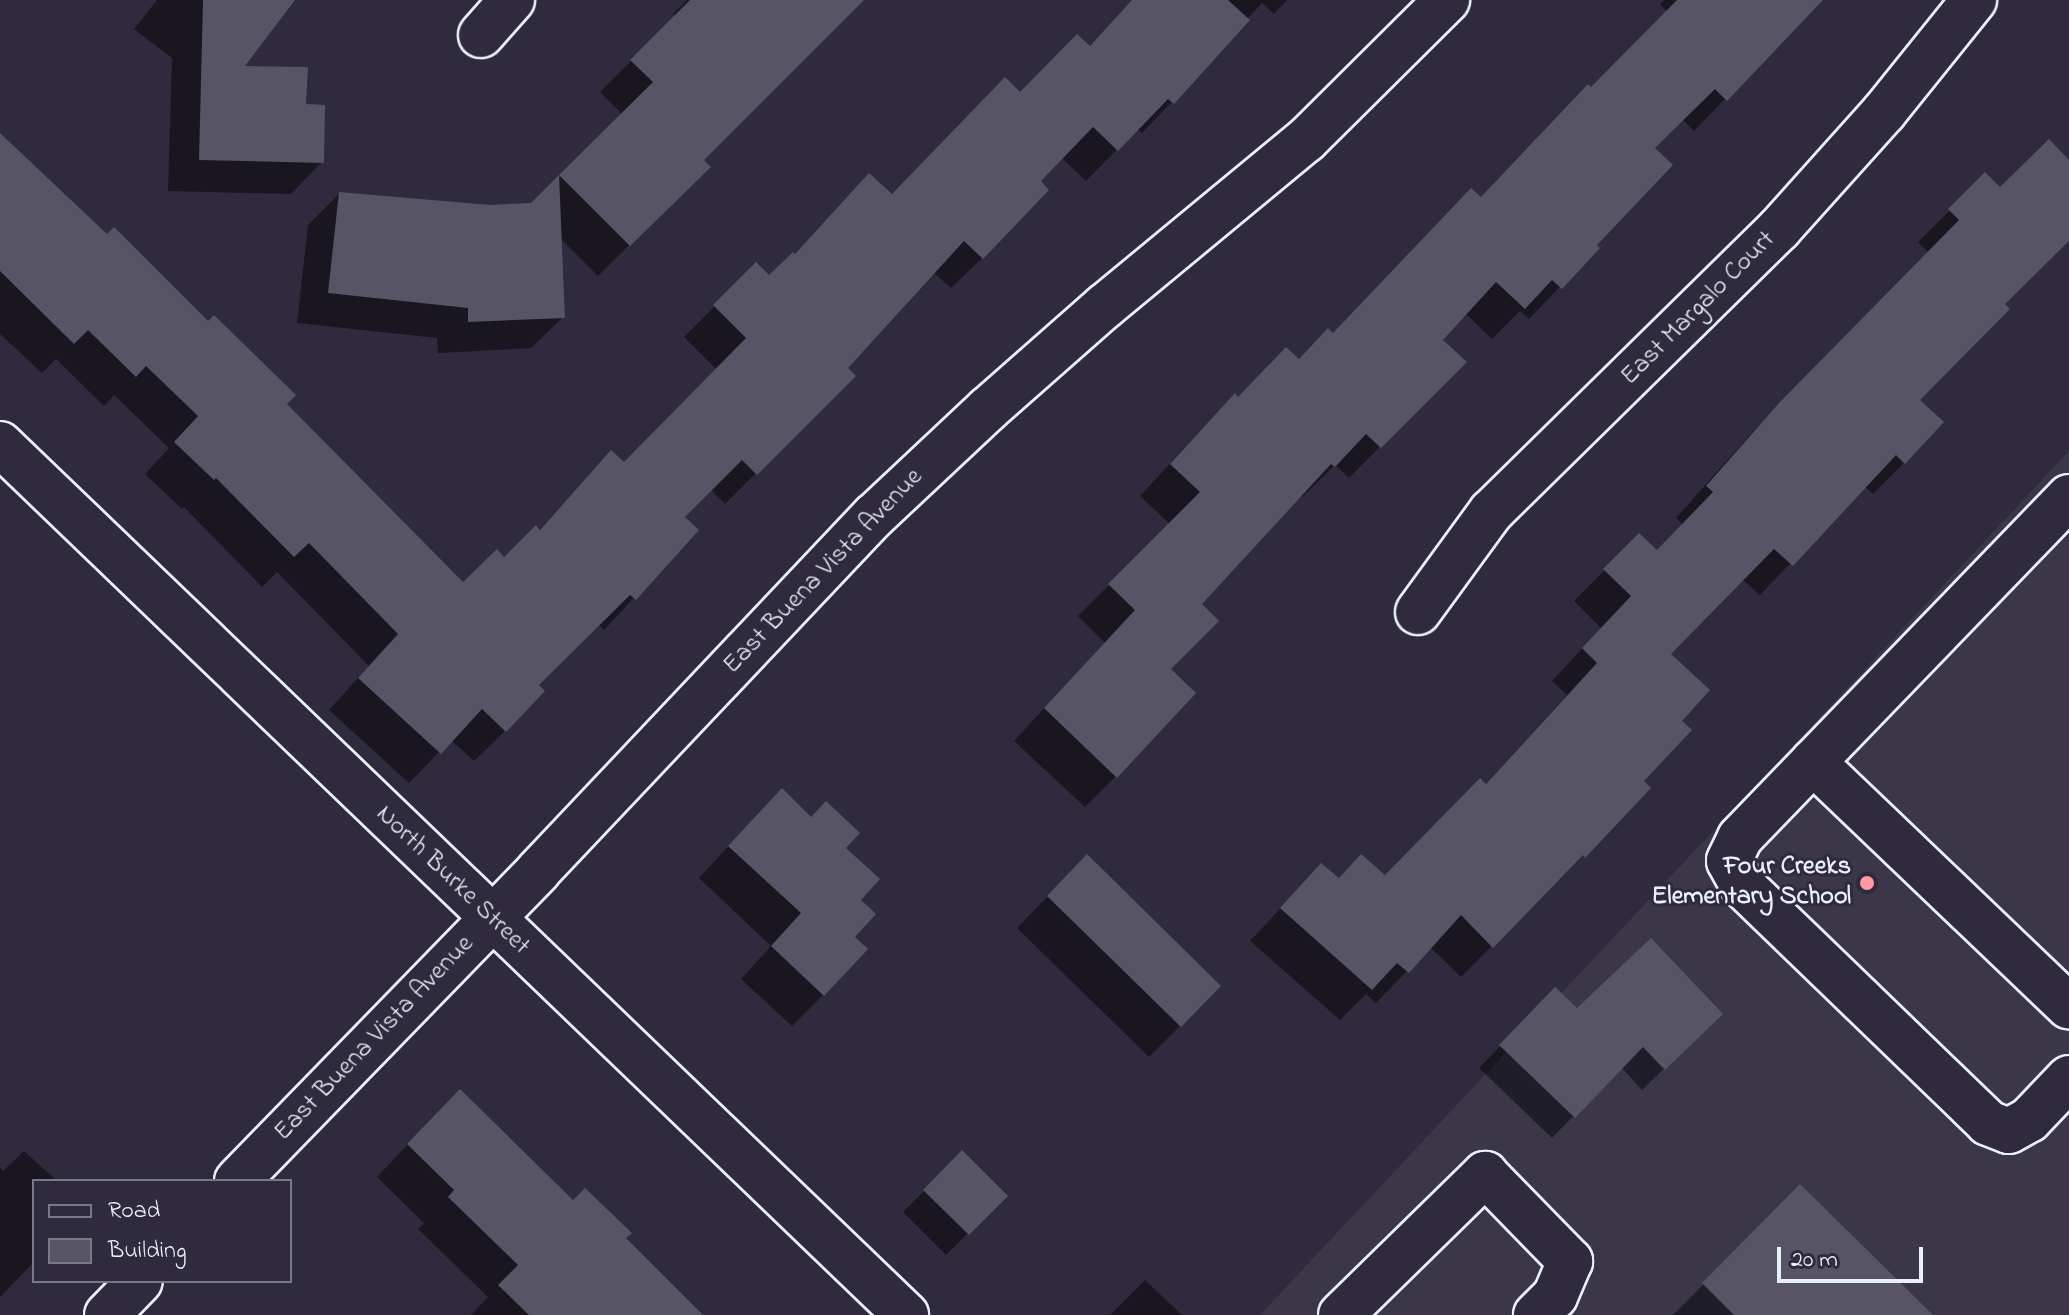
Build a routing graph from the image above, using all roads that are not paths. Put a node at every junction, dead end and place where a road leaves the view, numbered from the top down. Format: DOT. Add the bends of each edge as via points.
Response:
graph roads {
  1 [pos="512,0"];
  2 [pos="1447,0"];
  3 [pos="1974,0"];
  4 [pos="481,35"];
  5 [pos="0,444"];
  6 [pos="2069,497"];
  7 [pos="1418,612"];
  8 [pos="1813,762"];
  9 [pos="491,920"];
  10 [pos="2069,1007"];
  11 [pos="2069,1078"];
  12 [pos="239,1179"];
  13 [pos="138,1283"];
  14 [pos="107,1315"];
  15 [pos="906,1315"];
  16 [pos="1341,1315"];
  17 [pos="1536,1315"];
  1 -- 4 [label="street"];
  2 -- 9 [label="street, East Buena Vista Avenue" via="1306,140 1105,306 874,516"];
  3 -- 7 [label="street, East Margalo Court" via="1884,112 1779,229 1491,512"];
  5 -- 9 [label="street, North Burke Street"];
  6 -- 8 [label="street"];
  8 -- 10 [label="street"];
  8 -- 11 [label="street" via="1740,838 1729,861 1743,886 1988,1123 2009,1131 2029,1120"];
  9 -- 12 [label="street, East Buena Vista Avenue"];
  9 -- 15 [label="street, North Burke Street"];
  13 -- 14 [label="street"];
  16 -- 17 [label="street" via="1485,1174 1570,1261 1555,1296"];
}
